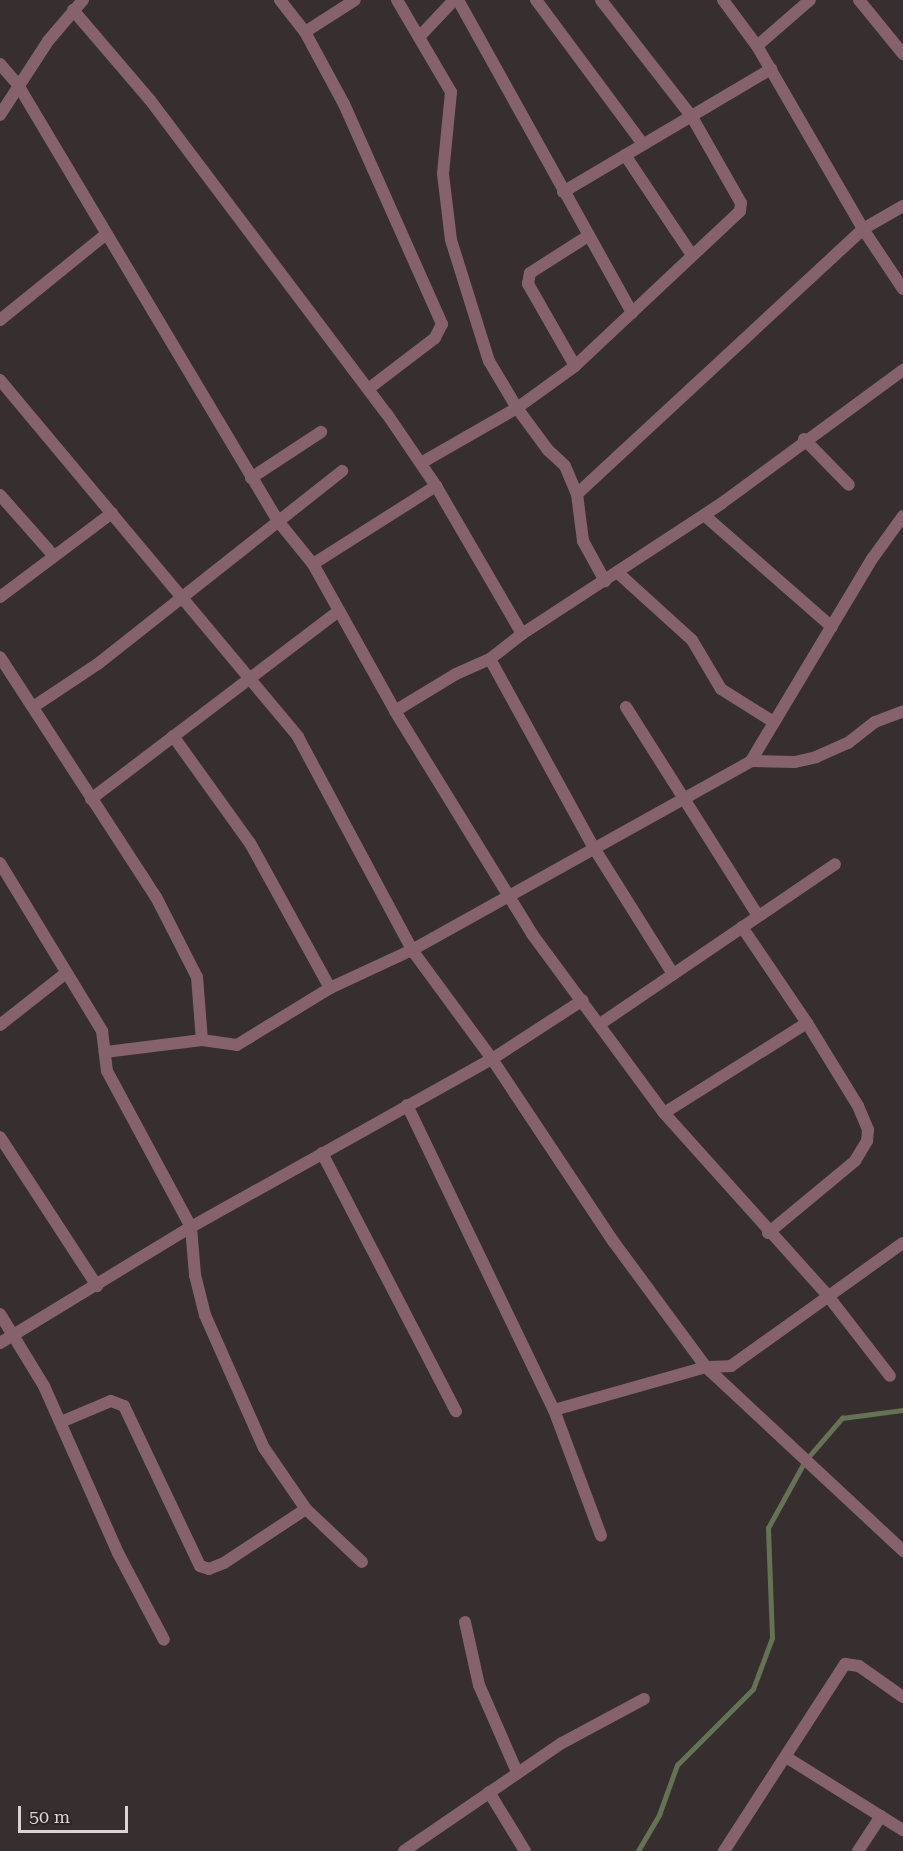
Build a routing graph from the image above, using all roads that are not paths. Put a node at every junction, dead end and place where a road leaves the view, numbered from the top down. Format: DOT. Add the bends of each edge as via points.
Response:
graph roads {
  1 [pos="83,0"];
  2 [pos="280,0"];
  3 [pos="355,0"];
  4 [pos="397,0"];
  5 [pos="456,0"];
  6 [pos="536,0"];
  7 [pos="601,0"];
  8 [pos="723,0"];
  9 [pos="810,0"];
  10 [pos="859,0"];
  11 [pos="73,10"];
  12 [pos="305,32"];
  13 [pos="421,35"];
  14 [pos="757,46"];
  15 [pos="903,54"];
  16 [pos="0,64"];
  17 [pos="771,69"];
  18 [pos="18,85"];
  19 [pos="0,115"];
  20 [pos="692,117"];
  21 [pos="643,144"];
  22 [pos="625,155"];
  23 [pos="563,192"];
  24 [pos="903,206"];
  25 [pos="863,229"];
  26 [pos="105,235"];
  27 [pos="588,236"];
  28 [pos="692,255"];
  29 [pos="903,289"];
  30 [pos="632,313"];
  31 [pos="0,320"];
  32 [pos="575,366"];
  33 [pos="903,370"];
  34 [pos="0,381"];
  35 [pos="368,389"];
  36 [pos="517,408"];
  37 [pos="321,432"];
  38 [pos="804,439"];
  39 [pos="421,463"];
  40 [pos="342,471"];
  41 [pos="251,478"];
  42 [pos="849,484"];
  43 [pos="436,486"];
  44 [pos="0,495"];
  45 [pos="577,495"];
  46 [pos="112,513"];
  47 [pos="704,515"];
  48 [pos="903,516"];
  49 [pos="278,521"];
  50 [pos="54,556"];
  51 [pos="313,564"];
  52 [pos="617,572"];
  53 [pos="605,581"];
  54 [pos="0,597"];
  55 [pos="183,598"];
  56 [pos="339,611"];
  57 [pos="832,627"];
  58 [pos="522,633"];
  59 [pos="0,657"];
  60 [pos="490,659"];
  61 [pos="250,682"];
  62 [pos="33,707"];
  63 [pos="626,707"];
  64 [pos="395,711"];
  65 [pos="901,717"];
  66 [pos="772,721"];
  67 [pos="173,736"];
  68 [pos="751,760"];
  69 [pos="683,798"];
  70 [pos="91,799"];
  71 [pos="594,848"];
  72 [pos="0,863"];
  73 [pos="835,864"];
  74 [pos="507,893"];
  75 [pos="758,916"];
  76 [pos="742,927"];
  77 [pos="412,950"];
  78 [pos="66,973"];
  79 [pos="673,974"];
  80 [pos="330,988"];
  81 [pos="583,1000"];
  82 [pos="807,1023"];
  83 [pos="600,1024"];
  84 [pos="0,1025"];
  85 [pos="202,1040"];
  86 [pos="105,1052"];
  87 [pos="492,1059"];
  88 [pos="406,1105"];
  89 [pos="664,1113"];
  90 [pos="0,1137"];
  91 [pos="321,1153"];
  92 [pos="191,1227"];
  93 [pos="768,1233"];
  94 [pos="903,1243"];
  95 [pos="97,1286"];
  96 [pos="828,1296"];
  97 [pos="0,1314"];
  98 [pos="14,1335"];
  99 [pos="0,1343"];
  100 [pos="706,1367"];
  101 [pos="890,1376"];
  102 [pos="554,1410"];
  103 [pos="456,1412"];
  104 [pos="61,1422"];
  105 [pos="306,1509"];
  106 [pos="600,1536"];
  107 [pos="903,1551"];
  108 [pos="362,1562"];
  109 [pos="465,1622"];
  110 [pos="164,1640"];
  111 [pos="903,1697"];
  112 [pos="644,1699"];
  113 [pos="786,1757"];
  114 [pos="517,1772"];
  115 [pos="489,1792"];
  116 [pos="881,1816"];
  117 [pos="903,1830"];
  118 [pos="404,1851"];
  119 [pos="525,1851"];
  120 [pos="724,1851"];
  121 [pos="858,1851"];
  1 -- 11 [label="street"];
  2 -- 12 [label="street"];
  3 -- 12 [label="street"];
  4 -- 13 [label="street"];
  5 -- 13 [label="street"];
  5 -- 23 [label="street"];
  6 -- 21 [label="street"];
  7 -- 20 [label="street"];
  8 -- 14 [label="street"];
  9 -- 14 [label="street"];
  10 -- 15 [label="street"];
  11 -- 18 [label="street"];
  11 -- 35 [label="street" via="157,109"];
  12 -- 35 [label="street" via="344,104 442,324 435,338"];
  13 -- 36 [label="street" via="451,92 443,174 451,240 489,361"];
  14 -- 17 [label="street"];
  16 -- 18 [label="street"];
  17 -- 20 [label="street"];
  17 -- 25 [label="street"];
  18 -- 19 [label="street"];
  18 -- 26 [label="street"];
  20 -- 21 [label="street"];
  20 -- 28 [label="street" via="741,203 740,212"];
  21 -- 22 [label="street"];
  22 -- 23 [label="street"];
  22 -- 28 [label="street"];
  23 -- 27 [label="street"];
  24 -- 25 [label="street"];
  25 -- 29 [label="street"];
  25 -- 45 [label="street"];
  26 -- 31 [label="street"];
  26 -- 41 [label="street"];
  27 -- 30 [label="street"];
  27 -- 32 [label="street" via="530,273 528,284"];
  28 -- 30 [label="street"];
  30 -- 32 [label="street"];
  32 -- 36 [label="street"];
  33 -- 38 [label="street"];
  34 -- 46 [label="street"];
  35 -- 39 [label="street"];
  36 -- 39 [label="street"];
  36 -- 45 [label="street" via="565,466"];
  37 -- 41 [label="street"];
  38 -- 42 [label="street"];
  38 -- 47 [label="street"];
  39 -- 43 [label="street"];
  40 -- 49 [label="street"];
  41 -- 49 [label="street"];
  43 -- 51 [label="street"];
  43 -- 58 [label="street"];
  44 -- 50 [label="street"];
  45 -- 53 [label="street" via="583,542"];
  46 -- 50 [label="street"];
  46 -- 55 [label="street"];
  47 -- 52 [label="street"];
  47 -- 57 [label="street"];
  48 -- 57 [label="street"];
  49 -- 51 [label="street"];
  49 -- 55 [label="street"];
  50 -- 54 [label="street"];
  51 -- 56 [label="street"];
  52 -- 53 [label="street"];
  52 -- 66 [label="street" via="692,640 721,689"];
  53 -- 58 [label="street"];
  55 -- 61 [label="street"];
  55 -- 62 [label="street"];
  56 -- 61 [label="street"];
  56 -- 64 [label="street"];
  57 -- 66 [label="street"];
  58 -- 60 [label="street"];
  59 -- 62 [label="street"];
  60 -- 64 [label="street"];
  60 -- 71 [label="street"];
  61 -- 67 [label="street"];
  61 -- 77 [label="street" via="298,737"];
  62 -- 70 [label="street"];
  63 -- 69 [label="street"];
  64 -- 74 [label="street"];
  65 -- 68 [label="street" via="875,722 848,743 816,757 768,764"];
  66 -- 68 [label="street"];
  67 -- 70 [label="street"];
  67 -- 80 [label="street" via="250,843"];
  68 -- 69 [label="street"];
  69 -- 71 [label="street"];
  69 -- 75 [label="street"];
  70 -- 85 [label="street" via="156,897 197,977"];
  71 -- 74 [label="street"];
  71 -- 79 [label="street"];
  72 -- 78 [label="street"];
  73 -- 75 [label="street"];
  74 -- 77 [label="street"];
  74 -- 81 [label="street" via="532,934"];
  75 -- 76 [label="street"];
  76 -- 79 [label="street"];
  76 -- 82 [label="street"];
  77 -- 80 [label="street"];
  77 -- 87 [label="street"];
  78 -- 84 [label="street"];
  78 -- 86 [label="street" via="102,1031"];
  79 -- 83 [label="street"];
  80 -- 85 [label="street" via="237,1045"];
  81 -- 83 [label="street"];
  81 -- 87 [label="street"];
  82 -- 89 [label="street"];
  82 -- 93 [label="street" via="858,1106 868,1130 867,1141 855,1161"];
  83 -- 89 [label="street"];
  85 -- 86 [label="street"];
  86 -- 92 [label="street" via="107,1071"];
  87 -- 88 [label="street"];
  87 -- 100 [label="street" via="613,1241"];
  88 -- 91 [label="street"];
  88 -- 102 [label="street"];
  89 -- 93 [label="street"];
  90 -- 95 [label="street"];
  91 -- 92 [label="street"];
  91 -- 103 [label="street"];
  92 -- 95 [label="street"];
  92 -- 105 [label="street" via="199,1294 213,1336 264,1448"];
  93 -- 96 [label="street"];
  94 -- 96 [label="street"];
  95 -- 98 [label="street"];
  96 -- 100 [label="street" via="731,1366"];
  96 -- 101 [label="street"];
  97 -- 98 [label="street"];
  98 -- 99 [label="street"];
  98 -- 104 [label="street"];
  100 -- 102 [label="street"];
  100 -- 107 [label="street"];
  102 -- 106 [label="street"];
  104 -- 105 [label="street" via="111,1401 124,1406 200,1566 209,1569 224,1563"];
  104 -- 110 [label="street" via="118,1553"];
  105 -- 108 [label="street"];
  109 -- 114 [label="street" via="479,1685"];
  111 -- 113 [label="street" via="859,1666 844,1664"];
  112 -- 114 [label="street"];
  113 -- 116 [label="street"];
  113 -- 120 [label="street"];
  114 -- 115 [label="street"];
  115 -- 118 [label="street"];
  115 -- 119 [label="street"];
  116 -- 117 [label="street"];
  116 -- 121 [label="street"];
}
